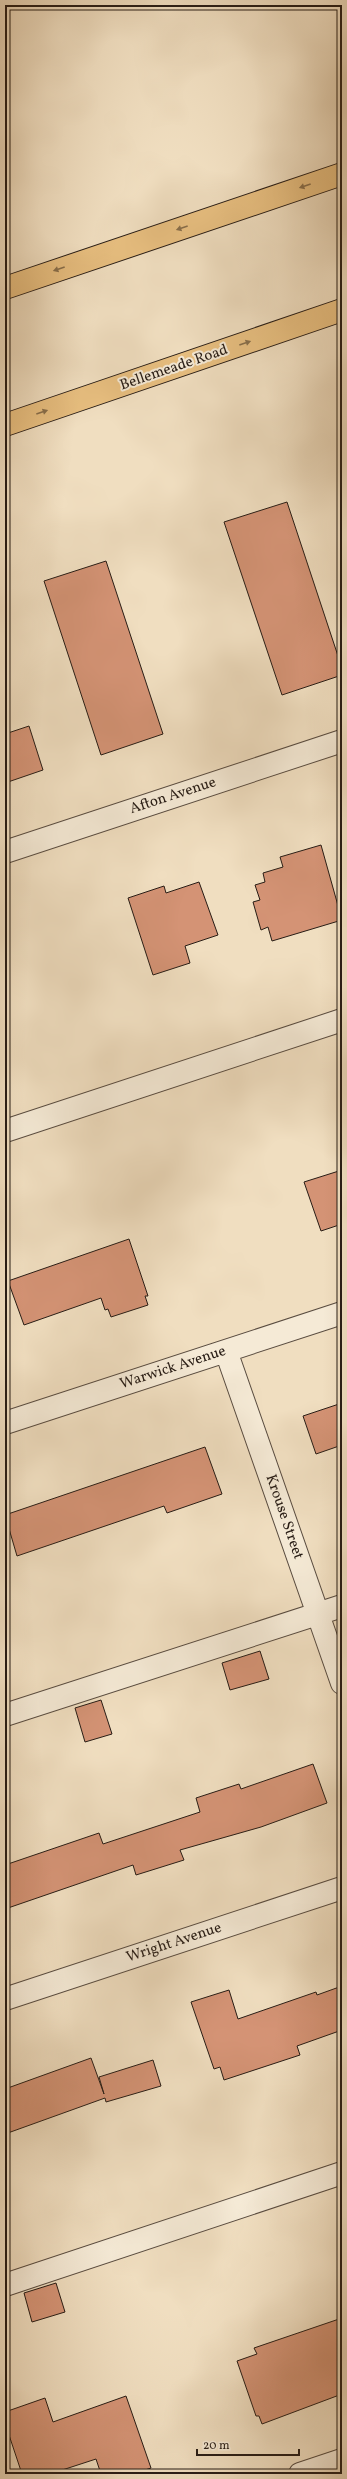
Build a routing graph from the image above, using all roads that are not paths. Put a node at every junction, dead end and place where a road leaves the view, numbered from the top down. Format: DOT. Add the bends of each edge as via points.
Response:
graph roads {
  1 [pos="342,174"];
  2 [pos="5,288"];
  3 [pos="342,310"];
  4 [pos="5,425"];
  5 [pos="342,741"];
  6 [pos="5,852"];
  7 [pos="342,1020"];
  8 [pos="5,1131"];
  9 [pos="342,1313"];
  10 [pos="226,1351"];
  11 [pos="5,1423"];
  12 [pos="342,1606"];
  13 [pos="318,1614"];
  14 [pos="342,1683"];
  15 [pos="5,1715"];
  16 [pos="342,1888"];
  17 [pos="5,1999"];
  18 [pos="342,2173"];
  19 [pos="5,2285"];
  20 [pos="342,2460"];
  21 [pos="300,2474"];
  1 -- 2 [label="main road, one-way"];
  4 -- 3 [label="main road, Bellemeade Road, one-way"];
  5 -- 6 [label="street, Afton Avenue"];
  7 -- 8 [label="street"];
  9 -- 10 [label="street, Warwick Avenue"];
  10 -- 11 [label="street, Warwick Avenue"];
  10 -- 13 [label="street, Krouse Street"];
  12 -- 13 [label="street"];
  13 -- 14 [label="street, Krouse Street"];
  13 -- 15 [label="street"];
  16 -- 17 [label="street, Wright Avenue"];
  18 -- 19 [label="street"];
  20 -- 21 [label="street"];
}
